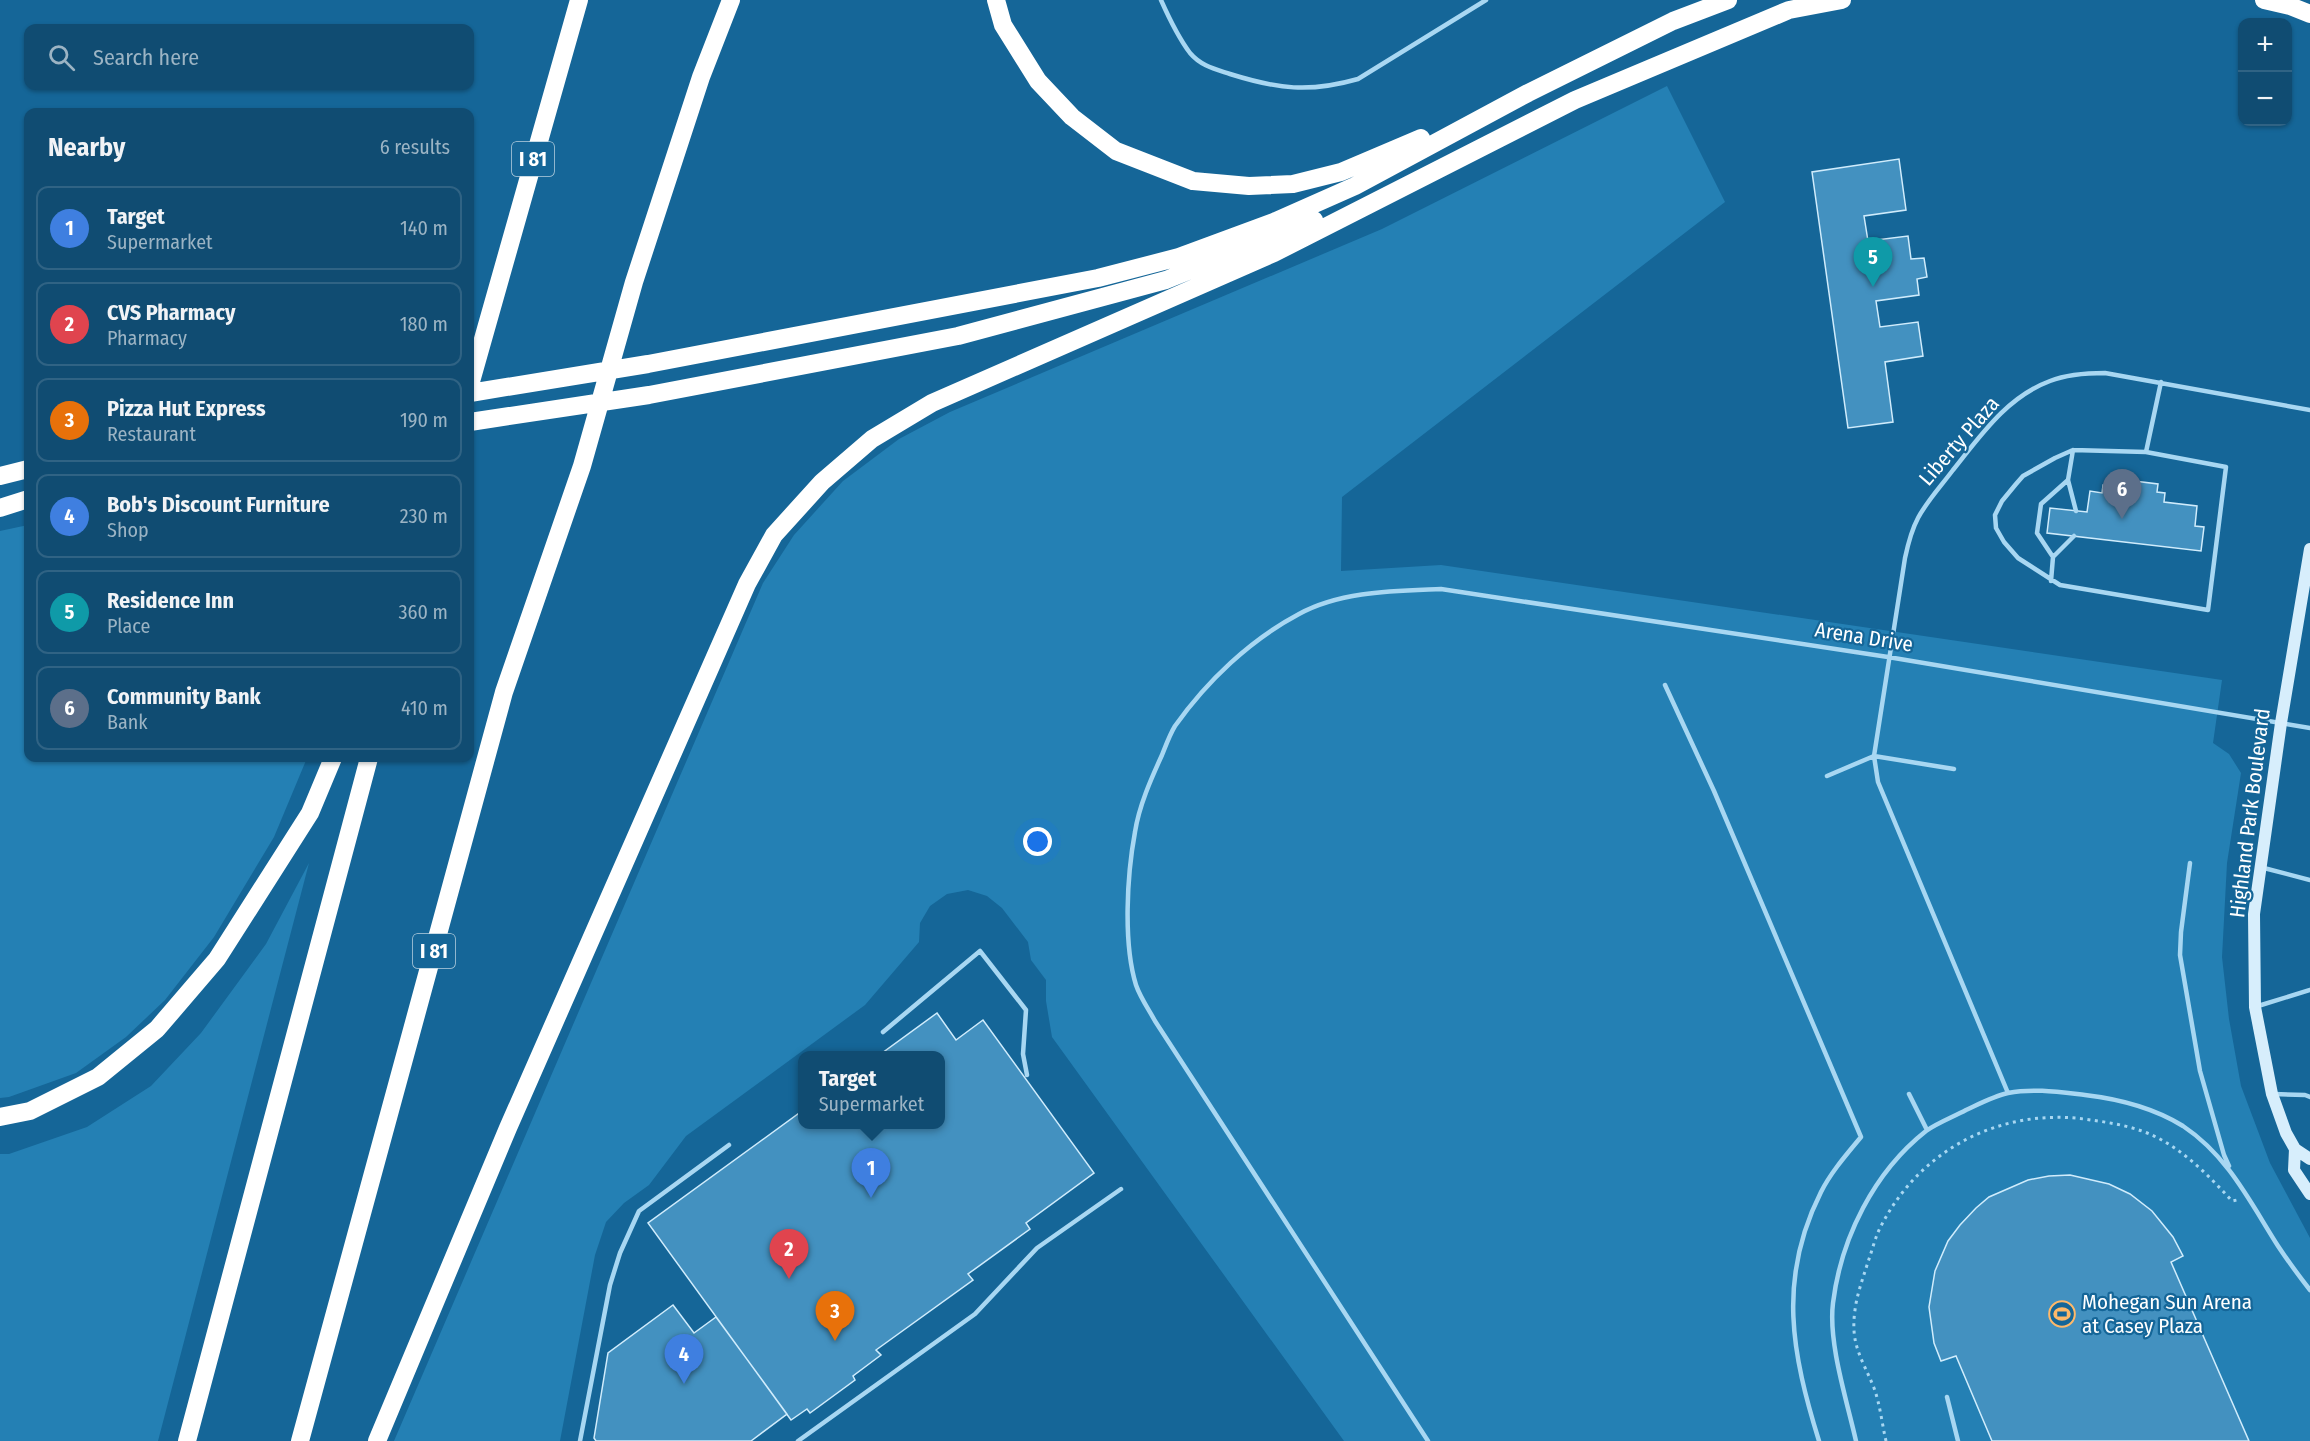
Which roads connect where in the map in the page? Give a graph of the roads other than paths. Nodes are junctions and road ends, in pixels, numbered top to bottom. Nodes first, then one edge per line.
1 (579, 0) edge
2 (731, 0) edge
3 (996, 0) edge
4 (1161, 0) edge
5 (1486, 0) edge
6 (1728, 0) edge
7 (1842, 0) edge
8 (2264, 0) edge
9 (2310, 14) edge
10 (1528, 93) junction
11 (1540, 118) junction
12 (474, 370) edge
13 (2161, 382) junction
14 (474, 392) edge
15 (2310, 410) edge
16 (474, 421) edge
17 (2073, 450) junction
18 (2146, 453) junction
19 (24, 470) edge
20 (0, 476) edge
21 (2068, 480) junction
22 (24, 500) edge
23 (0, 508) edge
24 (2076, 511) dead end
25 (2074, 536) dead end
26 (2310, 549) edge
27 (2053, 557) junction
28 (2051, 581) junction
29 (1888, 657) junction
30 (1665, 685) dead end
31 (2281, 723) junction
32 (2310, 728) edge
33 (1874, 756) junction
34 (331, 762) edge
35 (368, 762) edge
36 (1954, 769) dead end
37 (1827, 776) dead end
38 (2190, 863) dead end
39 (2259, 867) junction
40 (2310, 880) edge
41 (2310, 990) edge
42 (2255, 1007) junction
43 (883, 1032) dead end
44 (1027, 1075) dead end
45 (2008, 1093) junction
46 (1909, 1094) dead end
47 (2272, 1094) junction
48 (2310, 1097) edge
49 (0, 1117) edge
50 (1927, 1130) junction
51 (729, 1145) dead end
52 (2295, 1149) junction
53 (2310, 1159) edge
54 (2235, 1176) junction
55 (1121, 1189) dead end
56 (2310, 1194) edge
57 (2310, 1290) edge
58 (1947, 1397) dead end
59 (188, 1441) edge
60 (300, 1441) edge
61 (377, 1441) edge
62 (580, 1441) edge
63 (798, 1441) edge
64 (1428, 1441) edge
65 (1819, 1441) edge
66 (1856, 1441) edge
67 (1958, 1441) edge

1 - 12 highway, I 81
2 - 60 highway, I 81
3 - 10 highway
4 - 5 lane
6 - 10 highway
7 - 11 highway
8 - 9 highway
10 - 14 highway
11 - 16 highway
11 - 61 highway
13 - 15 lane, Liberty Plaza
13 - 18 lane
13 - 29 lane, Liberty Plaza
17 - 18 lane
17 - 21 lane
17 - 28 lane
18 - 28 lane
19 - 20 highway
21 - 24 lane
21 - 27 lane
22 - 23 highway
25 - 27 lane
26 - 31 main road, Highland Park Boulevard
27 - 28 lane
29 - 31 lane, Arena Drive
29 - 33 lane, Liberty Plaza
29 - 64 lane, Arena Drive
30 - 65 lane
31 - 32 lane, Arena Drive
31 - 39 main road, Highland Park Boulevard
33 - 36 lane
33 - 37 lane
33 - 45 lane, Liberty Plaza
34 - 49 highway
35 - 59 highway
38 - 54 lane
39 - 40 lane
39 - 42 main road, Highland Park Boulevard
41 - 42 lane
42 - 47 main road, Highland Park Boulevard
43 - 44 lane
45 - 50 lane
45 - 54 lane
46 - 50 lane
47 - 48 lane
47 - 52 main road, Highland Park Boulevard
50 - 66 lane
51 - 62 lane
52 - 53 main road
52 - 56 main road, Highland Park Boulevard
54 - 57 lane
55 - 63 lane
58 - 67 lane

